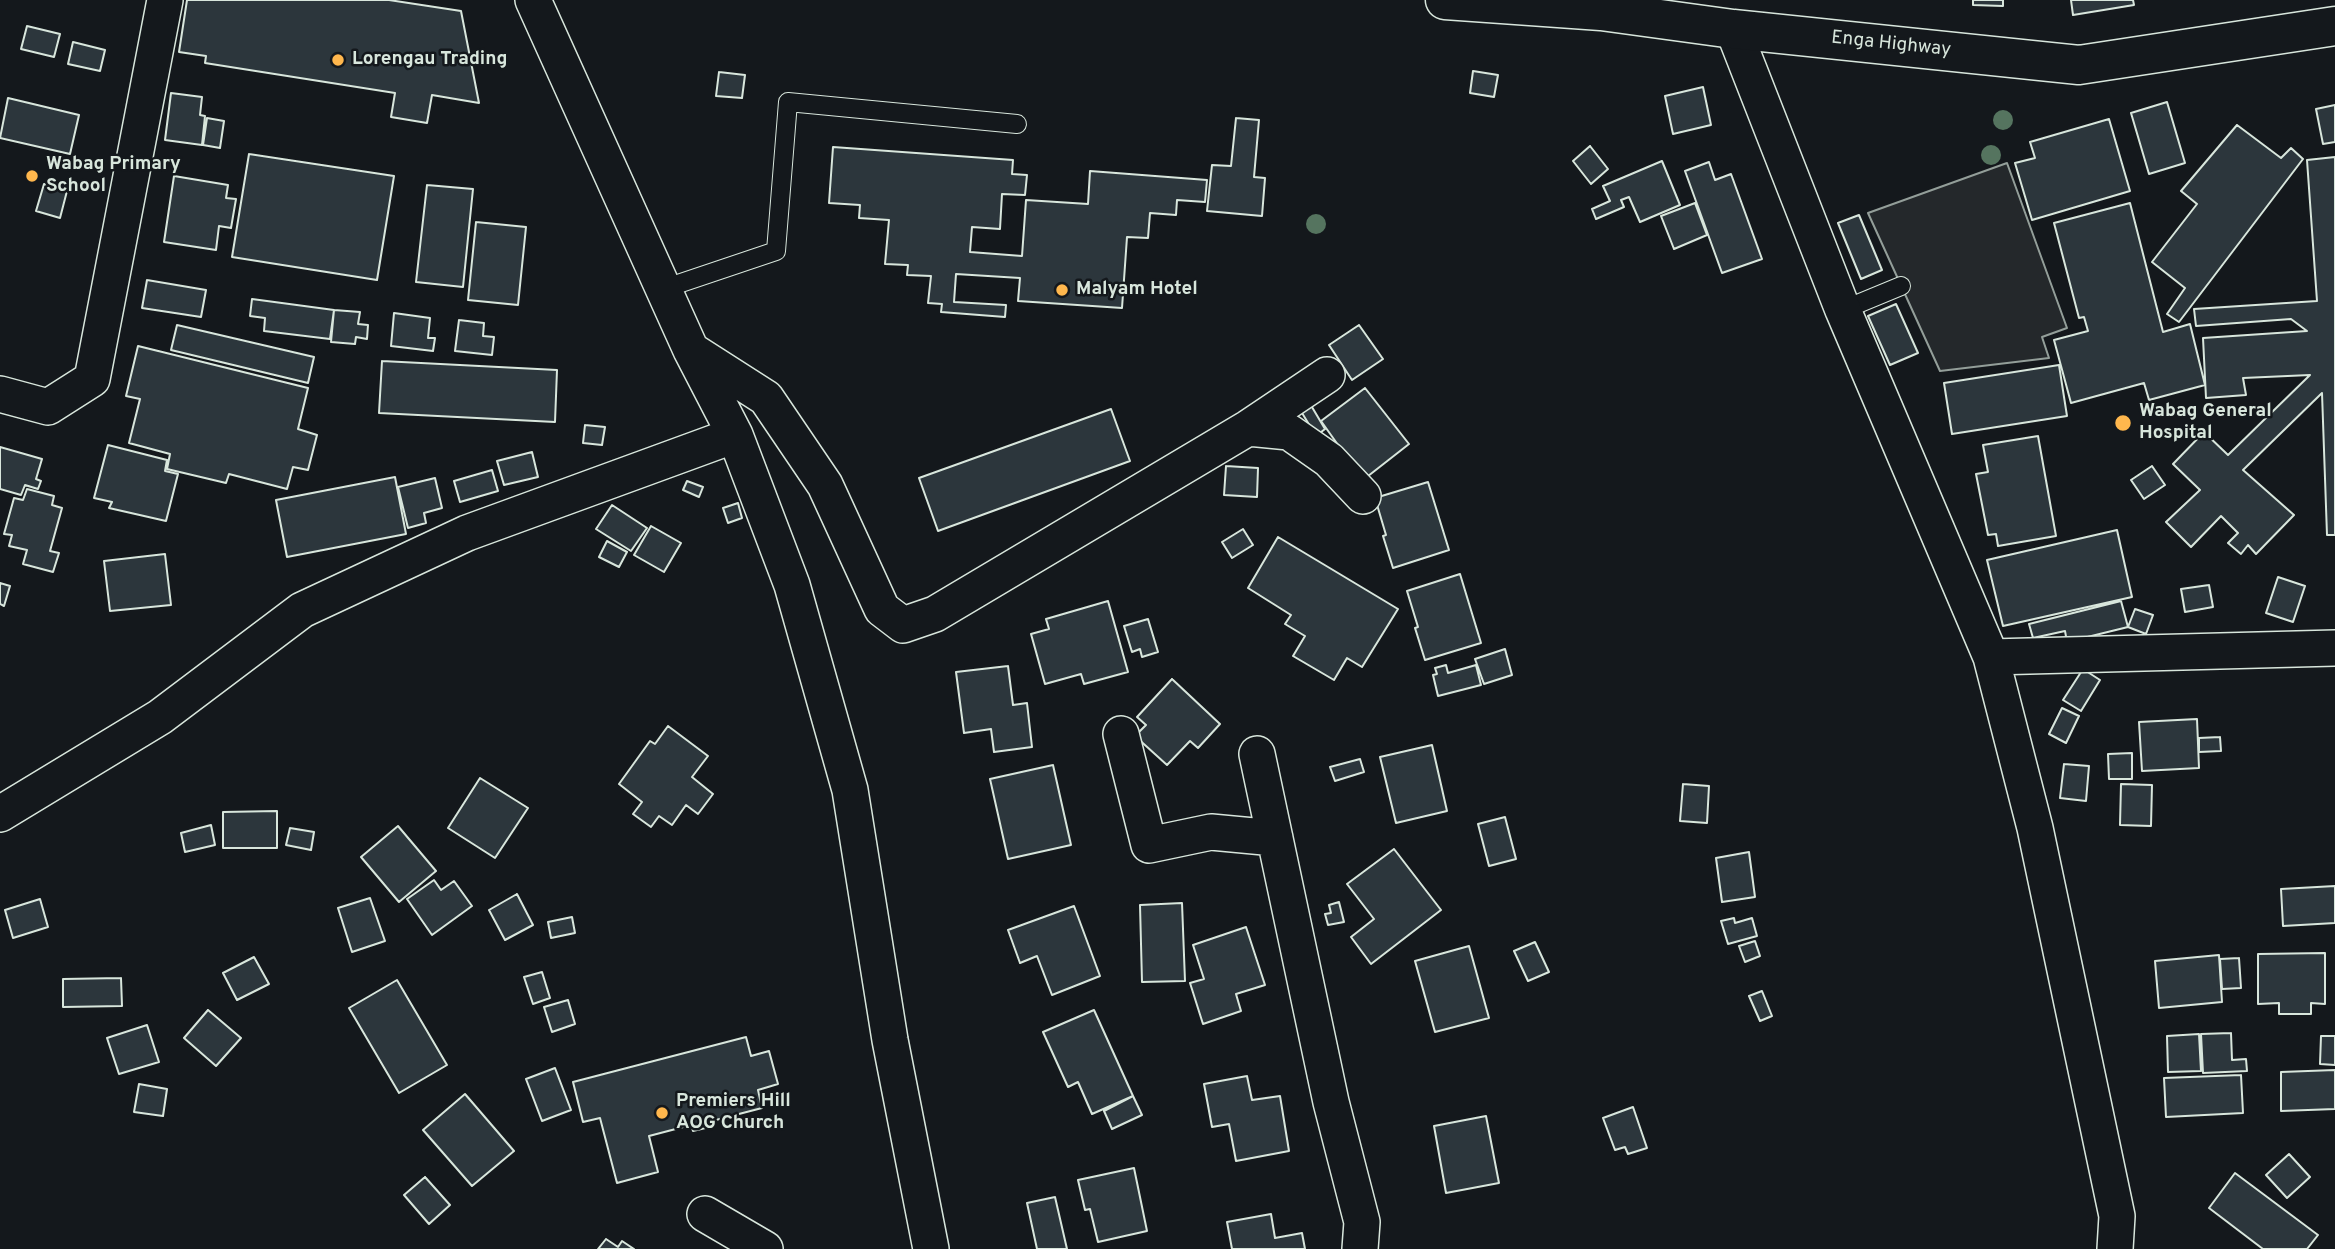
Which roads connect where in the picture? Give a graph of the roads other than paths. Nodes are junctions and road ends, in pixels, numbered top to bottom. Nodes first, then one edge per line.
1 (165, 0) edge
2 (533, 0) edge
3 (1445, 0) edge
4 (2335, 26) edge
5 (1733, 29) junction
6 (1017, 124) dead end
7 (1901, 286) dead end
8 (663, 289) junction
9 (1843, 310) junction
10 (691, 350) junction
11 (1327, 375) dead end
12 (0, 394) edge
13 (1248, 428) junction
14 (735, 435) junction
15 (1363, 496) dead end
16 (2335, 648) edge
17 (1991, 657) junction
18 (1121, 734) dead end
19 (1257, 754) dead end
20 (0, 814) edge
21 (1275, 838) junction
22 (705, 1214) dead end
23 (765, 1249) edge
24 (931, 1249) edge
25 (1360, 1249) edge
26 (2115, 1249) edge

1 - 12 street
2 - 8 street
3 - 5 main road, Enga Highway
4 - 5 main road, Enga Highway
5 - 9 street
6 - 8 lane
7 - 9 lane
8 - 10 street
9 - 17 street
10 - 13 street
10 - 14 street
11 - 13 street
13 - 15 street
14 - 20 street
14 - 24 street
16 - 17 street
17 - 26 street
18 - 21 street
19 - 21 street
21 - 25 street
22 - 23 street

